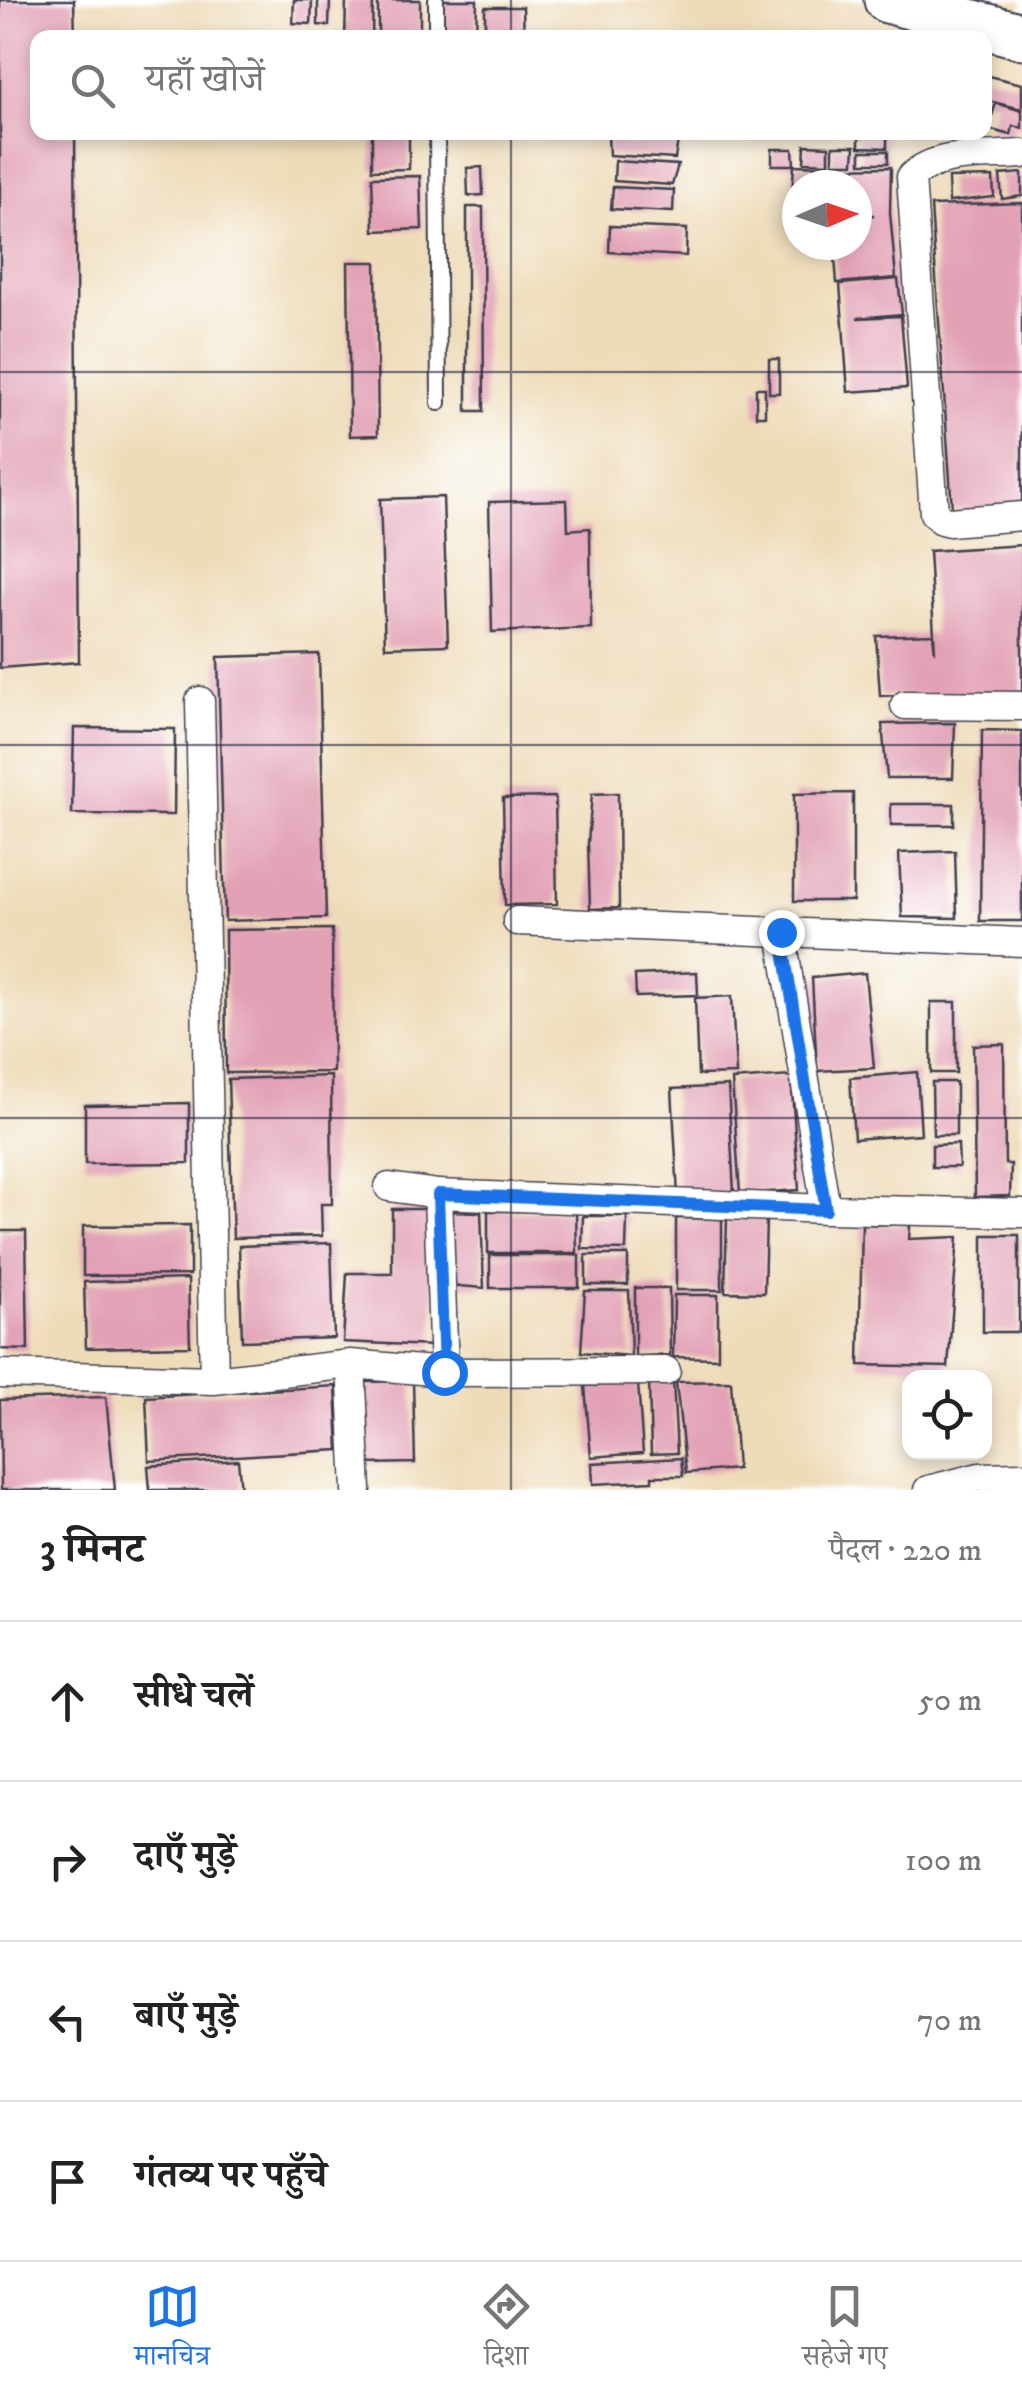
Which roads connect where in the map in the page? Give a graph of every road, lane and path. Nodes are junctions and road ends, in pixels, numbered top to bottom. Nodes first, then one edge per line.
1 (436, 0) edge
2 (887, 0) edge
3 (436, 30) edge
4 (1022, 36) edge
5 (437, 140) edge
6 (1022, 154) edge
7 (439, 403) dead end
8 (1022, 516) edge
9 (200, 701) dead end
10 (905, 705) dead end
11 (1022, 706) edge
12 (517, 921) dead end
13 (781, 932) junction
14 (1022, 942) edge
15 (389, 1187) dead end
16 (438, 1194) junction
17 (826, 1210) junction
18 (1022, 1213) edge
19 (352, 1364) junction
20 (666, 1371) dead end
21 (444, 1372) junction
22 (0, 1374) edge
23 (214, 1380) junction
24 (1022, 1476) edge
25 (979, 1484) edge
26 (357, 1490) edge
27 (928, 1490) edge

1 - 3 lane
2 - 4 main road
5 - 7 lane
6 - 8 street
9 - 23 street
10 - 11 street
12 - 13 street
13 - 14 street
13 - 17 street
15 - 16 street
16 - 17 street
16 - 21 street
17 - 18 street
19 - 21 street
19 - 23 street
19 - 26 street
20 - 21 street
22 - 23 street
24 - 25 street
25 - 27 street

